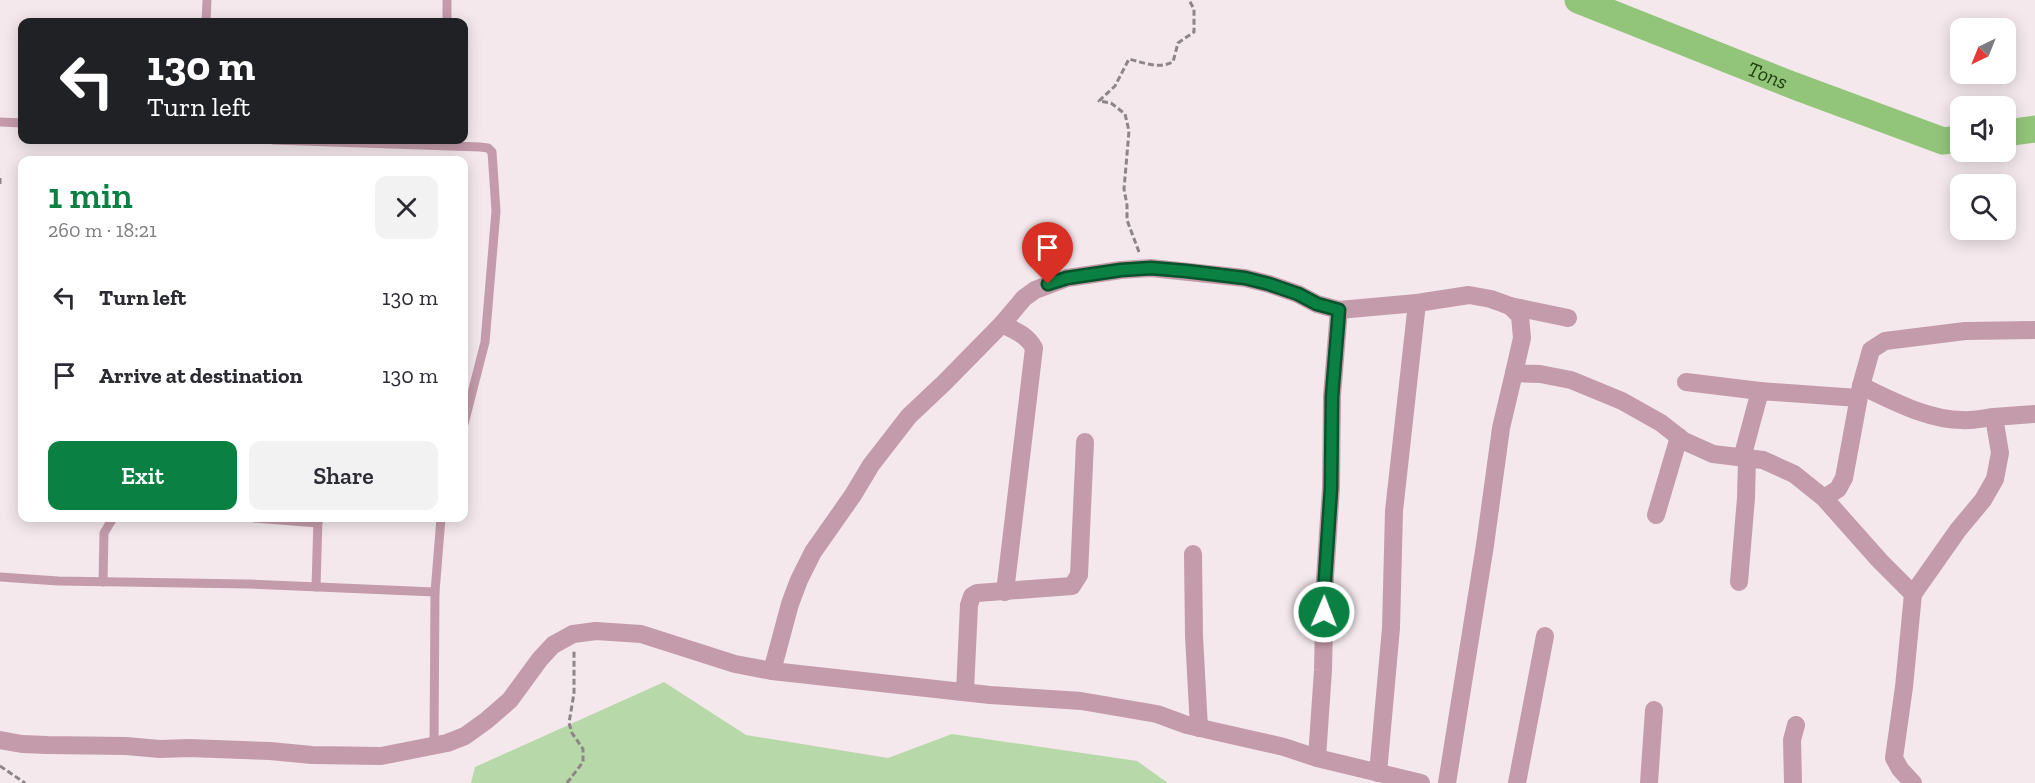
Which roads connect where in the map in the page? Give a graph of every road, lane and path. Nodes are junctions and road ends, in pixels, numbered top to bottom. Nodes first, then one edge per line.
1 (207, 0) edge
2 (447, 0) edge
3 (1189, 0) edge
4 (206, 18) edge
5 (447, 18) edge
6 (0, 123) edge
7 (18, 123) edge
8 (396, 144) edge
9 (0, 178) edge
10 (0, 184) edge
11 (1151, 268) junction
12 (1417, 303) junction
13 (1510, 306) junction
14 (1339, 310) junction
15 (1568, 318) dead end
16 (1002, 324) junction
17 (2035, 330) edge
18 (1514, 373) junction
19 (1686, 382) dead end
20 (1760, 391) junction
21 (1860, 392) junction
22 (468, 408) edge
23 (2035, 414) edge
24 (1994, 417) junction
25 (1679, 437) junction
26 (1085, 442) dead end
27 (1745, 459) junction
28 (1824, 498) junction
29 (1656, 515) dead end
30 (111, 522) edge
31 (318, 522) edge
32 (441, 522) edge
33 (1193, 554) dead end
34 (0, 577) edge
35 (103, 582) junction
36 (1739, 582) dead end
37 (316, 587) junction
38 (435, 592) junction
39 (1005, 592) junction
40 (1913, 594) junction
41 (573, 634) junction
42 (1545, 636) dead end
43 (772, 671) junction
44 (965, 691) junction
45 (1654, 710) dead end
46 (1796, 725) dead end
47 (1199, 728) junction
48 (0, 740) edge
49 (434, 745) junction
50 (1317, 758) junction
51 (0, 766) edge
52 (1378, 773) junction
53 (25, 783) edge
54 (567, 783) edge
55 (1421, 783) edge
56 (1447, 783) edge
57 (1517, 783) edge
58 (1649, 783) edge
59 (1793, 783) edge
60 (1913, 783) edge

1 - 4 lane
2 - 5 lane
3 - 11 path
6 - 7 lane
8 - 22 lane
9 - 10 path
11 - 14 street
11 - 16 street
12 - 13 street
12 - 14 street
12 - 52 street
13 - 15 street
13 - 18 street
14 - 50 street
16 - 39 street
16 - 43 street
17 - 21 street
18 - 25 street
18 - 56 street
19 - 20 street
20 - 21 street
20 - 27 street
21 - 24 street
21 - 28 street
23 - 24 street
24 - 40 street
25 - 27 street
25 - 29 street
26 - 39 street
27 - 28 street
27 - 36 street
28 - 40 street
30 - 35 lane
31 - 37 lane
32 - 38 lane
33 - 47 street
34 - 35 lane
35 - 37 lane
37 - 38 lane
38 - 49 lane
39 - 44 street
40 - 60 street
41 - 43 street
41 - 49 street
41 - 54 path
42 - 57 street
43 - 44 street
44 - 47 street
45 - 58 street
46 - 59 street
47 - 50 street
48 - 49 street
50 - 52 street
51 - 53 path
52 - 55 street

